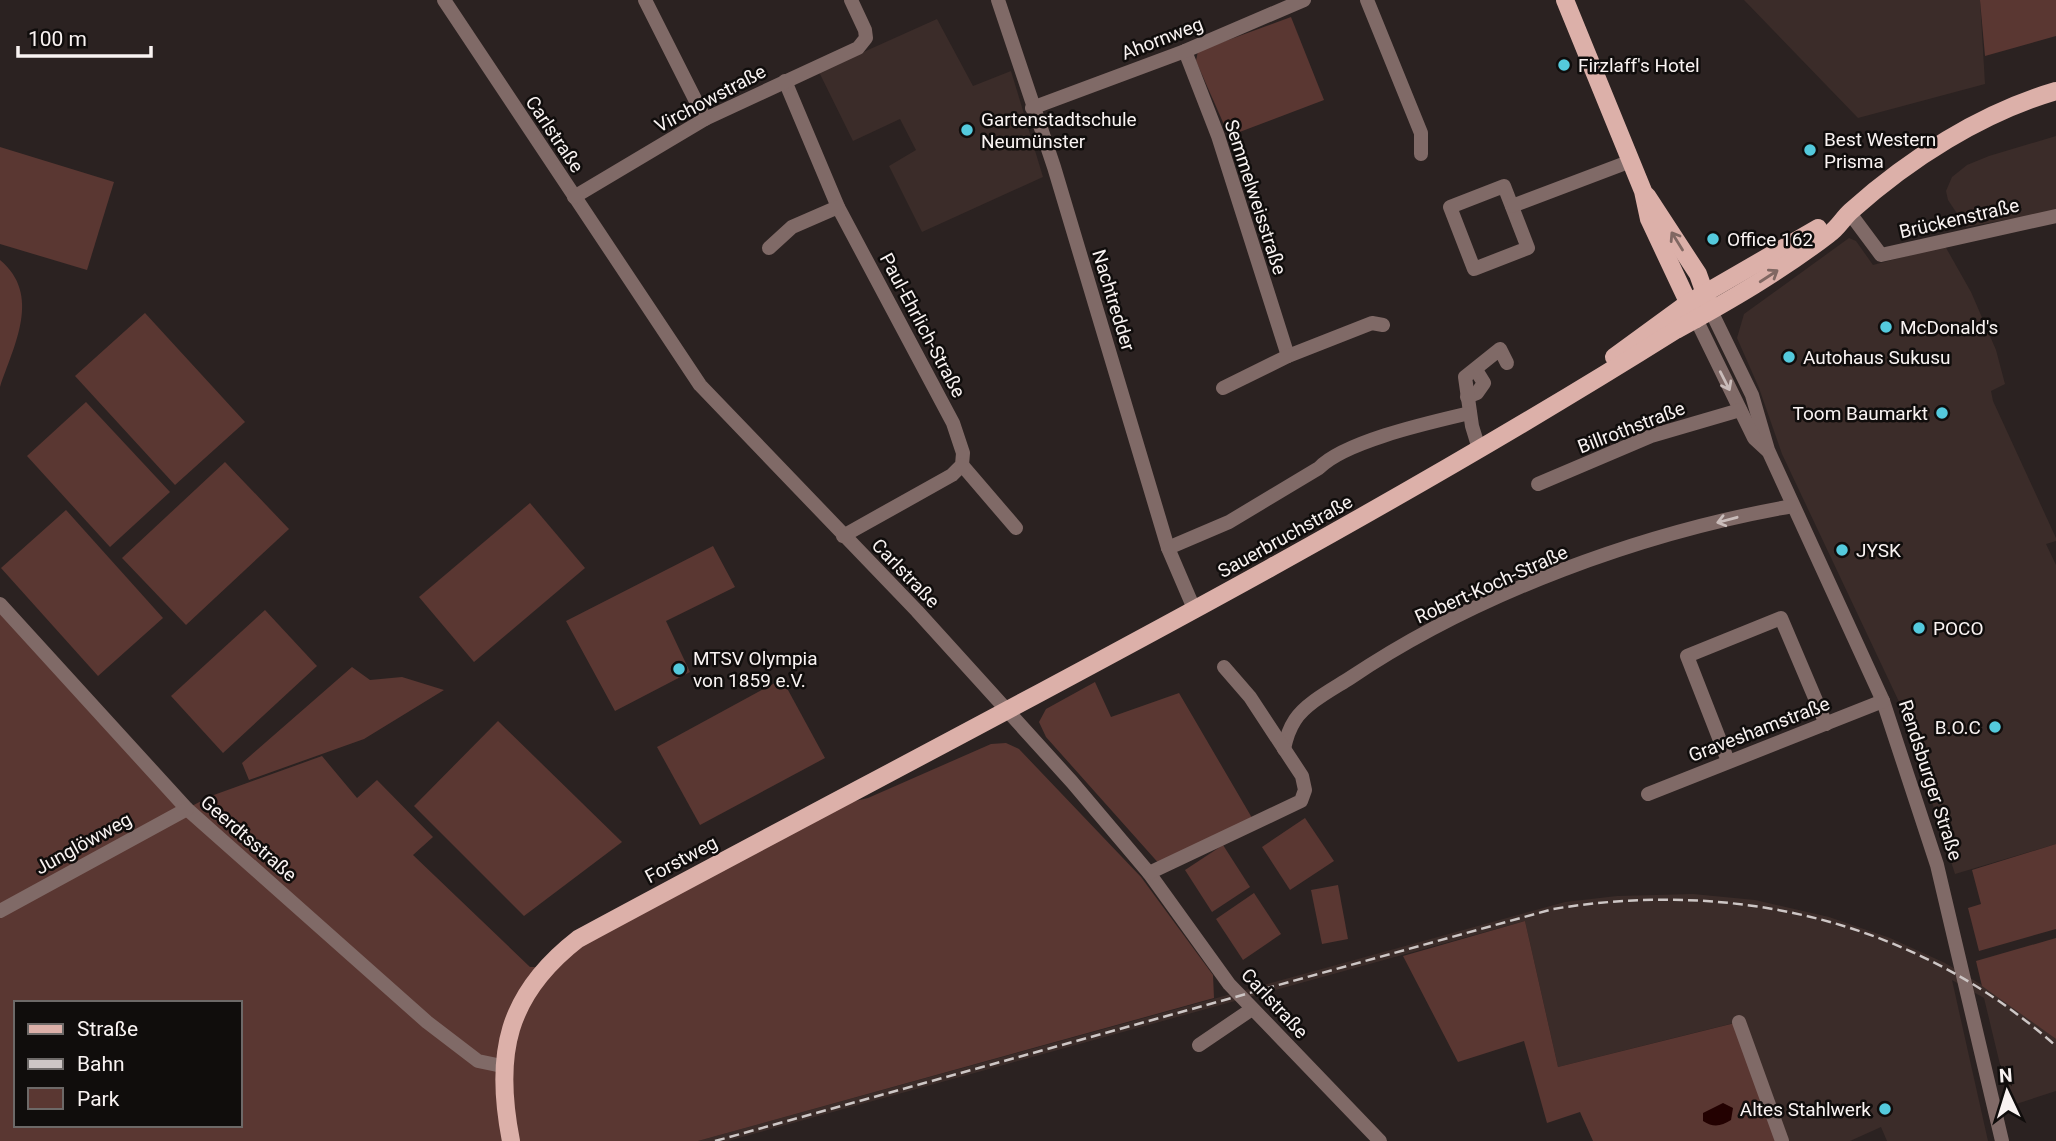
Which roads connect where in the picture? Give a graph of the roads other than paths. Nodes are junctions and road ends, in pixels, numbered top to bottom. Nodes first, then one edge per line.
1 (444, 0) edge
2 (645, 0) edge
3 (851, 0) edge
4 (998, 0) edge
5 (1304, 0) edge
6 (1367, 0) edge
7 (1565, 0) edge
8 (1185, 51) junction
9 (785, 81) junction
10 (2056, 91) edge
11 (1032, 107) junction
12 (705, 120) junction
13 (1421, 154) dead end
14 (1630, 161) junction
15 (574, 197) junction
16 (1512, 206) junction
17 (838, 207) junction
18 (1849, 212) junction
19 (2056, 216) edge
20 (769, 248) dead end
21 (1700, 307) junction
22 (1383, 325) dead end
23 (1288, 356) junction
24 (1507, 363) dead end
25 (1223, 388) dead end
26 (1740, 410) junction
27 (1470, 413) junction
28 (1479, 449) junction
29 (1768, 450) junction
30 (962, 465) junction
31 (1538, 484) dead end
32 (1793, 506) junction
33 (1016, 528) dead end
34 (843, 536) junction
35 (1168, 548) junction
36 (0, 604) edge
37 (1195, 611) junction
38 (1224, 667) dead end
39 (1883, 701) junction
40 (1007, 710) junction
41 (1826, 724) junction
42 (1284, 749) junction
43 (1728, 761) junction
44 (1648, 794) dead end
45 (187, 809) junction
46 (1149, 873) junction
47 (0, 911) edge
48 (1252, 1009) junction
49 (1739, 1022) dead end
50 (1199, 1045) dead end
51 (502, 1066) junction
52 (511, 1141) edge
53 (1380, 1141) edge
54 (1782, 1141) edge
55 (2002, 1141) edge

1 - 15 street, Carlstraße
2 - 12 street
3 - 9 street, Virchowstraße
4 - 11 street, Nachtredder
5 - 8 street, Ahornweg
6 - 13 street
7 - 14 main road, Rendsburger Straße
8 - 11 street, Ahornweg
8 - 23 street, Semmelweisstraße
9 - 12 street, Virchowstraße
9 - 17 street, Paul-Ehrlich-Straße
10 - 18 main road, Sauerbruchstraße
11 - 35 street, Nachtredder
12 - 15 street, Virchowstraße
14 - 16 street
14 - 21 main road, Rendsburger Straße
15 - 34 street, Carlstraße
16 - 16 street
17 - 20 street
17 - 30 street, Paul-Ehrlich-Straße
18 - 19 street, Brückenstraße
18 - 21 main road, Sauerbruchstraße
21 -> 26 street, Rendsburger Straße
21 - 28 main road, Sauerbruchstraße
21 - 29 street, Rendsburger Straße
22 - 23 street
23 - 25 street
24 - 27 street
26 - 29 street, Rendsburger Straße
26 - 31 street, Billrothstraße
27 - 28 street
27 - 35 street
28 - 37 main road, Sauerbruchstraße
29 - 32 street, Rendsburger Straße
30 - 33 street
30 - 34 street
32 - 39 street, Rendsburger Straße
32 -> 42 street, Robert-Koch-Straße
34 - 40 street, Carlstraße
35 - 37 street, Nachtredder
36 - 45 street, Geerdtsstraße
37 - 40 main road, Sauerbruchstraße
38 - 42 street
39 - 41 street, Graveshamstraße
39 - 55 street, Rendsburger Straße
40 - 46 street, Carlstraße
40 - 51 main road, Forstweg
41 - 43 street, Graveshamstraße
41 - 43 street
42 - 46 street
43 - 44 street, Graveshamstraße
45 - 47 street, Junglöwweg
45 - 51 street, Geerdtsstraße
46 - 48 street, Carlstraße
48 - 50 street
48 - 53 street, Carlstraße
49 - 54 street
51 - 52 main road, Forstweg

